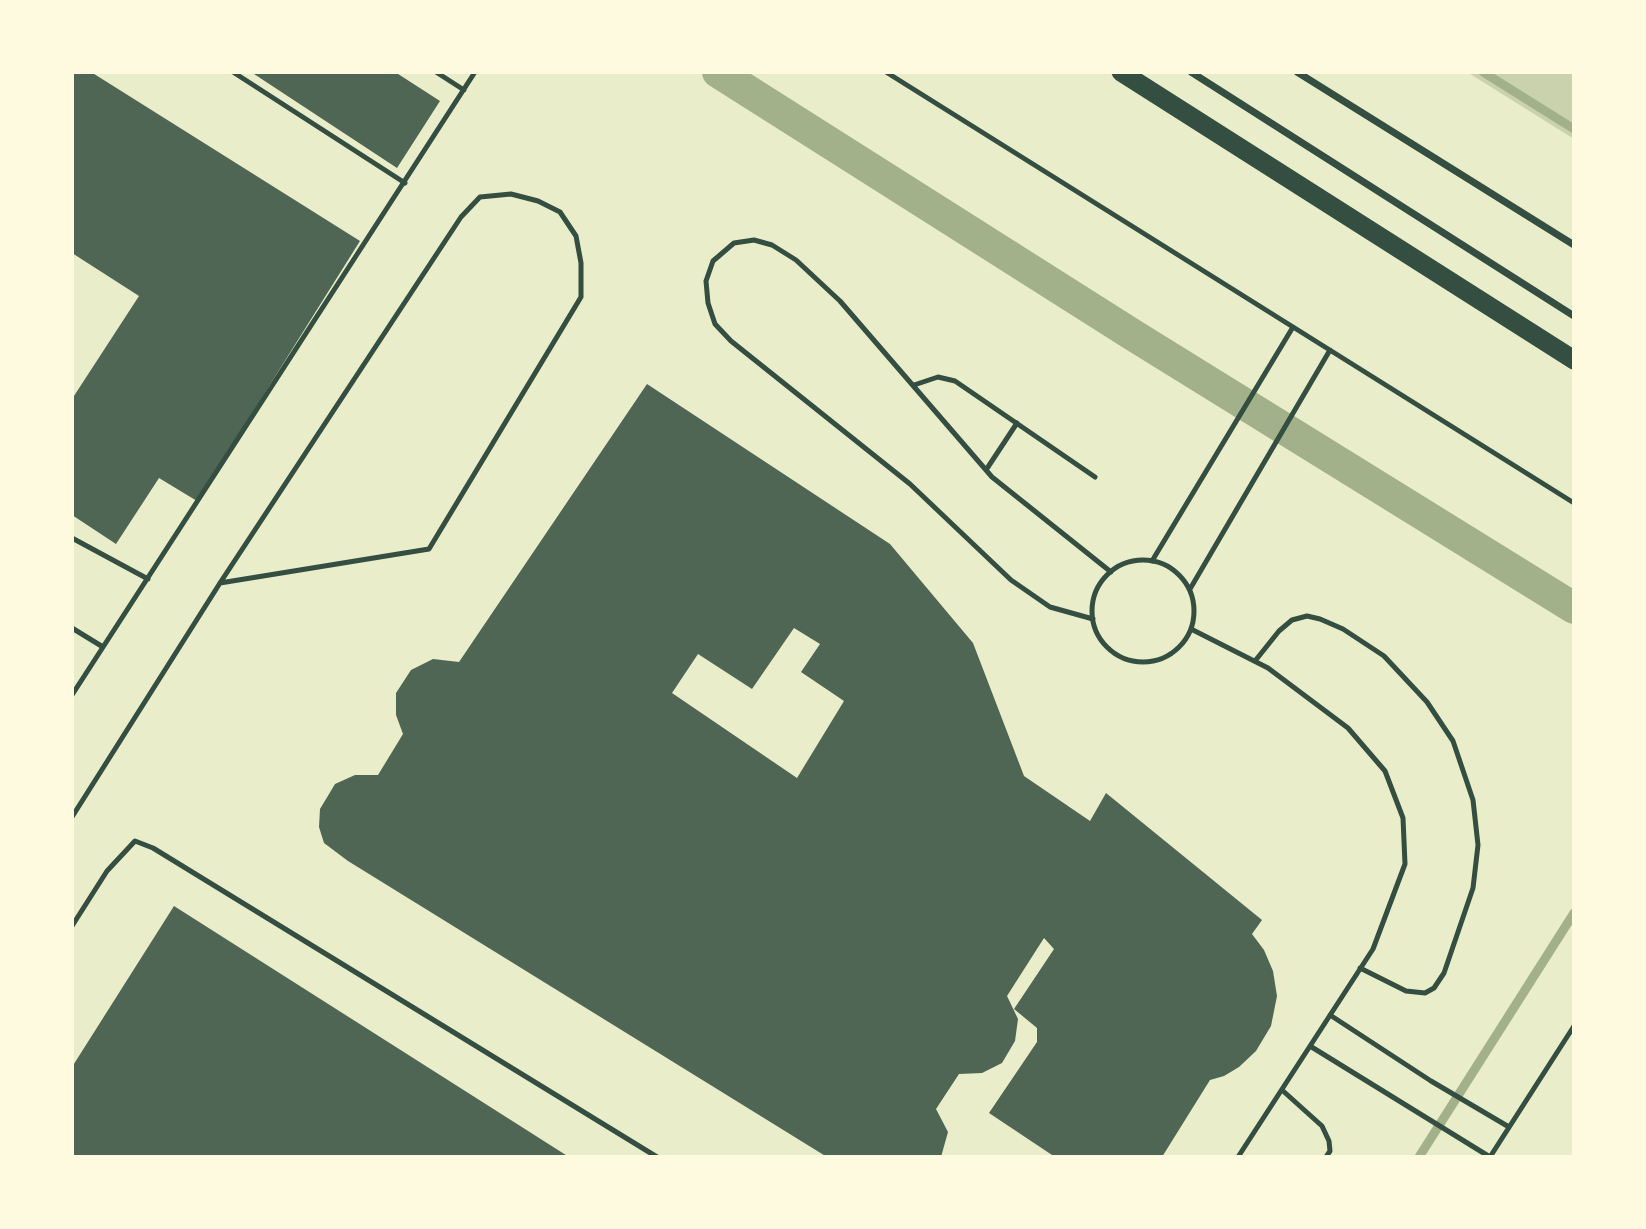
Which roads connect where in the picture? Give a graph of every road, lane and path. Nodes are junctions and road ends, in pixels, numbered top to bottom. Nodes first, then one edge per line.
1 (233, 72) edge
2 (436, 72) edge
3 (475, 72) edge
4 (886, 72) edge
5 (1121, 72) edge
6 (1191, 72) edge
7 (1297, 72) edge
8 (464, 90) junction
9 (405, 183) junction
10 (1574, 245) edge
11 (1574, 316) edge
12 (1293, 327) junction
13 (1330, 350) junction
14 (1574, 360) edge
15 (914, 385) junction
16 (1017, 424) junction
17 (986, 470) junction
18 (1095, 477) dead end
19 (1574, 503) edge
20 (72, 538) edge
21 (1152, 561) junction
22 (1111, 572) junction
23 (148, 579) junction
24 (220, 583) junction
25 (1190, 589) junction
26 (1093, 620) junction
27 (72, 628) edge
28 (1191, 629) junction
29 (103, 647) junction
30 (1255, 661) junction
31 (72, 695) edge
32 (72, 817) edge
33 (72, 926) edge
34 (1360, 968) junction
35 (1329, 1015) junction
36 (1574, 1026) edge
37 (1310, 1046) junction
38 (1282, 1090) junction
39 (1509, 1127) junction
40 (657, 1157) edge
41 (1238, 1157) edge
42 (1326, 1157) edge
43 (1490, 1157) edge

1 - 9 lane
2 - 8 lane
3 - 8 lane
4 - 12 lane
5 - 14 highway
6 - 11 street
7 - 10 street
8 - 9 lane
9 - 23 lane
12 - 13 lane
12 - 21 lane
13 - 19 lane
13 - 25 lane
15 - 16 lane
15 - 17 lane
15 - 26 lane
16 - 17 lane
16 - 18 lane
17 - 22 lane
20 - 23 lane
21 - 22 lane
21 - 25 lane
22 - 26 lane
23 - 29 lane
24 - 24 lane
24 - 32 lane
25 - 28 lane
26 - 28 lane
27 - 29 lane
28 - 30 lane
29 - 31 lane
30 - 34 lane
30 - 34 lane
33 - 40 lane
34 - 35 lane
35 - 37 lane
35 - 39 lane
36 - 39 lane
37 - 38 lane
37 - 43 lane
38 - 41 lane
38 - 42 lane
39 - 43 lane

